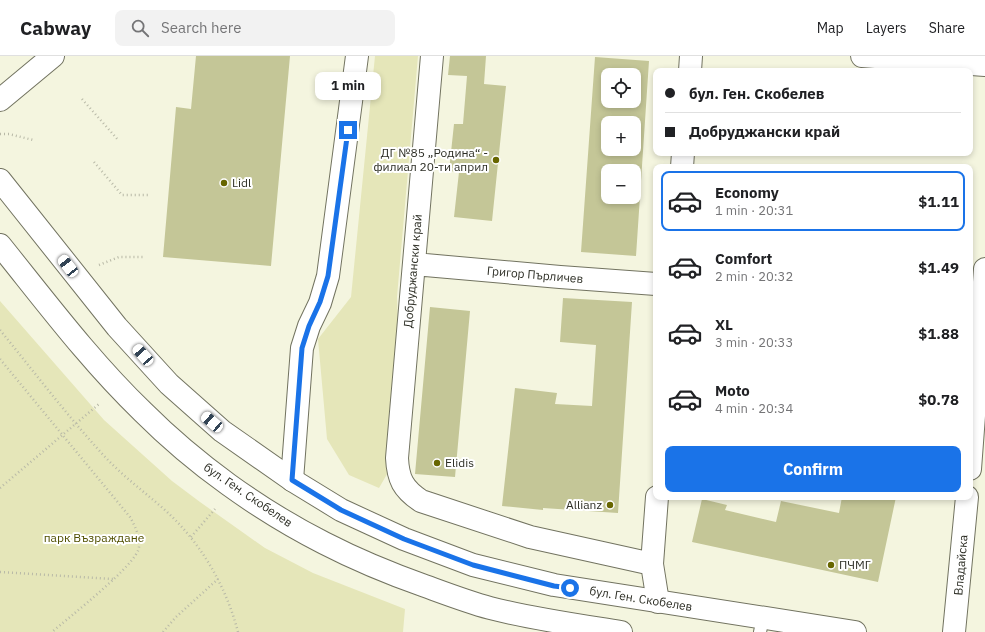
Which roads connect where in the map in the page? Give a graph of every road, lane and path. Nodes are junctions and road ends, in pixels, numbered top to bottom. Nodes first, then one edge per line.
1 (53, 56) edge
2 (358, 56) edge
3 (432, 56) edge
4 (691, 56) edge
5 (862, 56) edge
6 (985, 65) edge
7 (690, 68) edge
8 (82, 99) dead end
9 (0, 100) edge
10 (0, 134) edge
11 (33, 140) dead end
12 (119, 141) dead end
13 (94, 162) dead end
14 (0, 180) edge
15 (150, 195) dead end
16 (0, 245) edge
17 (145, 257) dead end
18 (414, 264) junction
19 (99, 265) dead end
20 (985, 269) edge
21 (653, 284) edge
22 (976, 307) edge
23 (0, 330) edge
24 (0, 359) edge
25 (973, 388) edge
26 (99, 404) dead end
27 (76, 424) junction
28 (63, 435) junction
29 (292, 480) junction
30 (0, 488) edge
31 (657, 500) edge
32 (967, 500) edge
33 (215, 509) dead end
34 (191, 537) junction
35 (652, 564) junction
36 (0, 572) edge
37 (114, 579) junction
38 (218, 579) junction
39 (658, 602) junction
40 (761, 625) edge
41 (52, 632) edge
42 (163, 632) edge
43 (238, 632) edge
44 (621, 632) edge
45 (855, 632) edge
46 (954, 632) edge

1 - 9 street
2 - 29 street
3 - 18 street, Добруджански край
4 - 7 street
5 - 6 street
8 - 12 path
10 - 11 path
13 - 15 path
14 - 29 street, бул. Ген. Скобелев
16 - 44 street, бул. Ген. Скобелев
17 - 19 path
18 - 21 street, Григор Пърличев
18 - 35 street, Добруджански край
20 - 22 street
22 - 25 street
23 - 27 path
24 - 28 path
26 - 27 path
27 - 28 path
27 - 34 path
28 - 30 path
28 - 37 path
29 - 39 street, бул. Ген. Скобелев
31 - 35 street
32 - 46 street, Владайска
33 - 34 path
34 - 38 path
35 - 39 street
36 - 37 path
37 - 41 path
38 - 42 path
38 - 43 path
39 - 40 street, бул. Ген. Скобелев
40 - 45 street, бул. Ген. Скобелев

